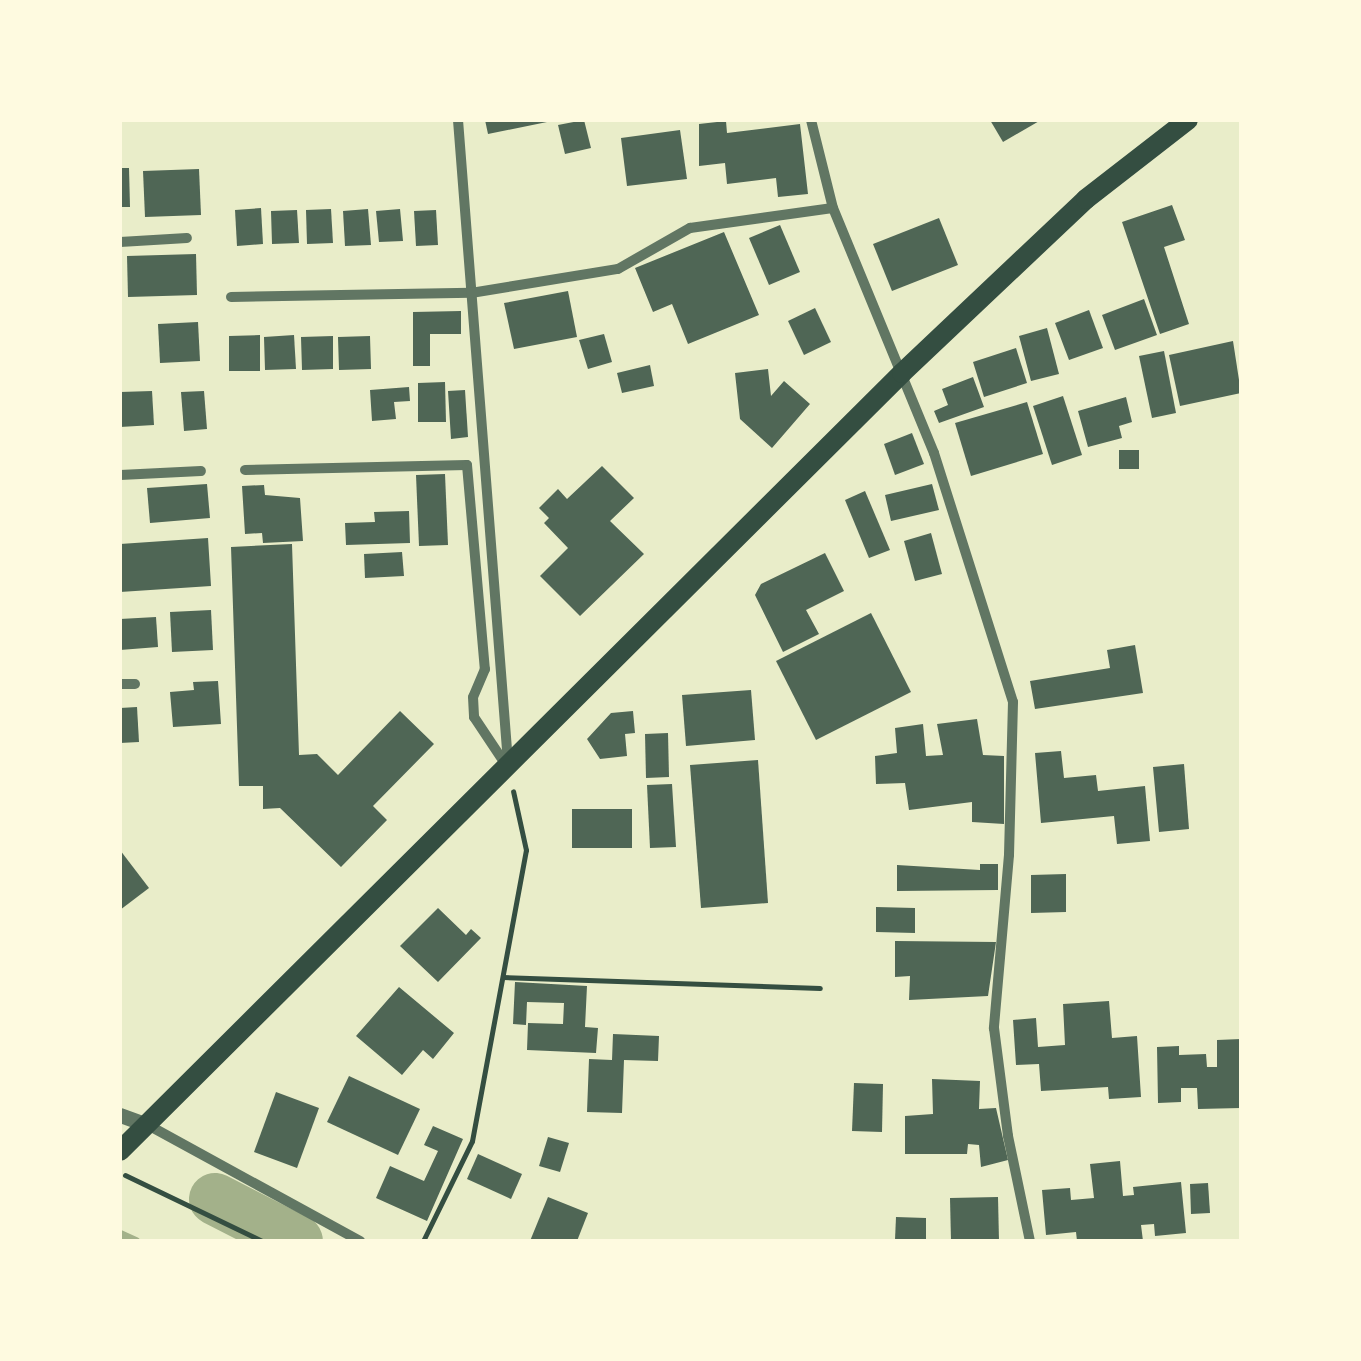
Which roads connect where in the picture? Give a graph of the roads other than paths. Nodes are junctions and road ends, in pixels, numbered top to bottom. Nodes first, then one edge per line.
1 (458, 120) edge
2 (810, 120) edge
3 (1188, 120) edge
4 (833, 208) junction
5 (187, 238) dead end
6 (120, 242) edge
7 (471, 293) junction
8 (231, 296) dead end
9 (902, 373) junction
10 (245, 470) dead end
11 (201, 471) dead end
12 (120, 475) edge
13 (120, 684) edge
14 (134, 684) dead end
15 (508, 768) junction
16 (120, 1115) edge
17 (148, 1125) junction
18 (120, 1152) edge
19 (360, 1241) edge
20 (1030, 1241) edge

1 - 7 street
2 - 4 street
3 - 9 main road
4 - 7 street
4 - 9 street
5 - 6 street
7 - 8 street
7 - 15 street
9 - 15 main road
9 - 20 street
10 - 15 street
11 - 12 street
13 - 14 street
15 - 17 main road
16 - 17 street
17 - 18 main road
17 - 19 street

